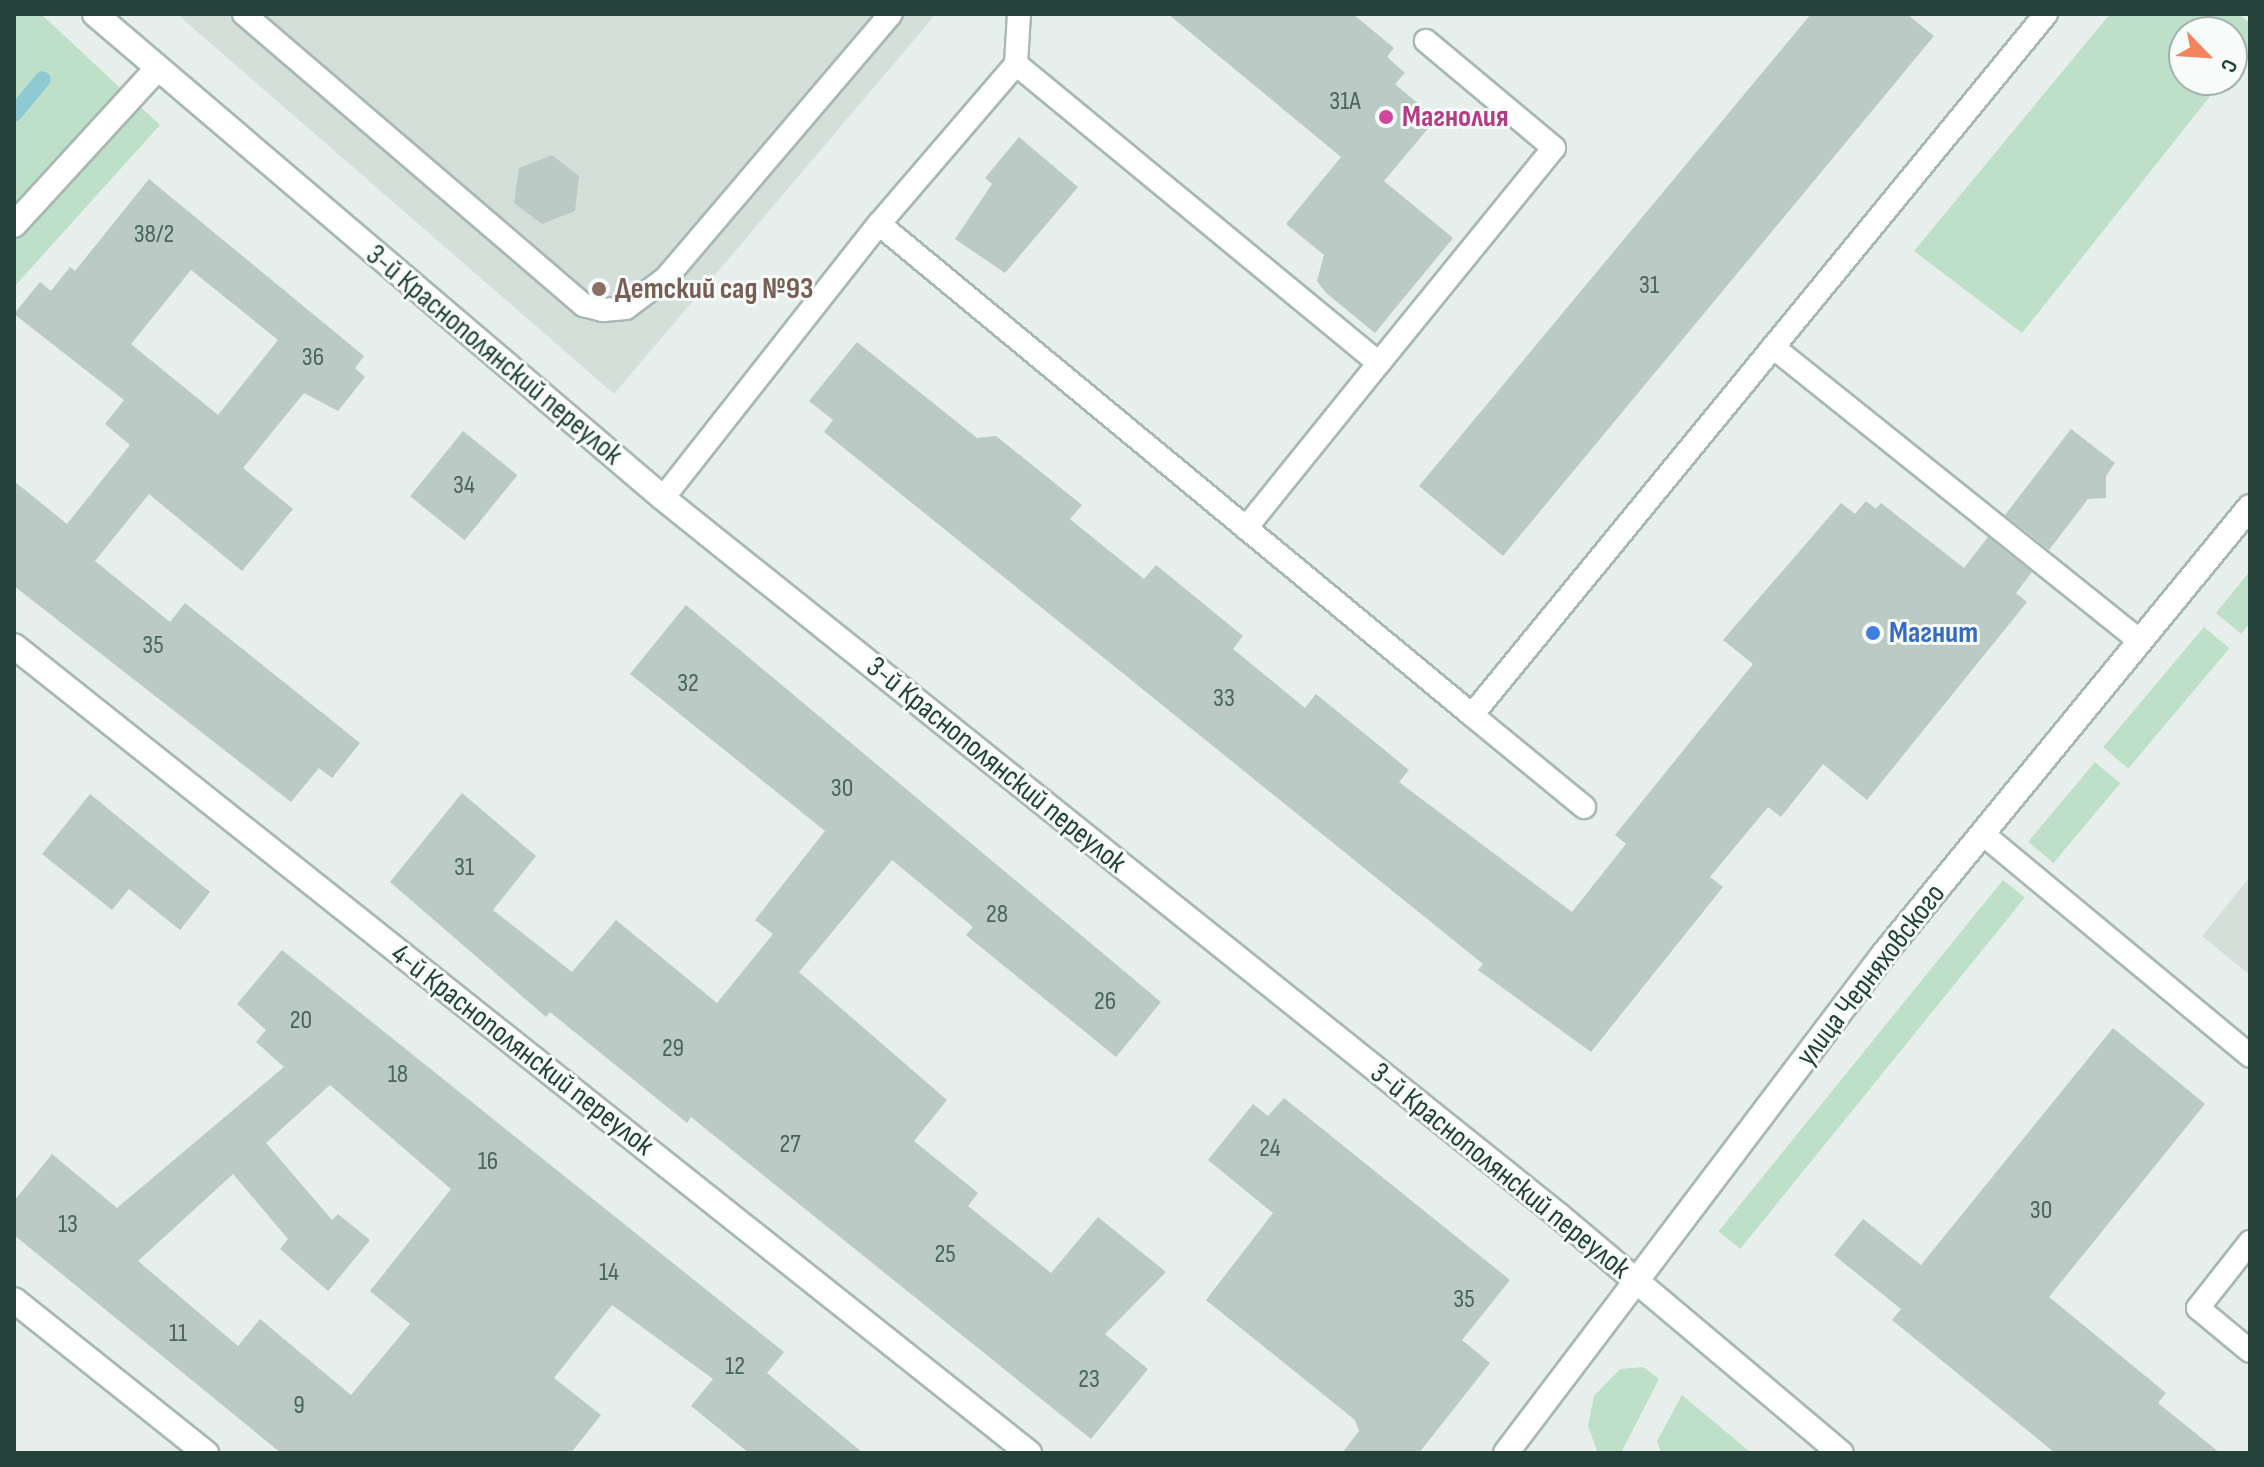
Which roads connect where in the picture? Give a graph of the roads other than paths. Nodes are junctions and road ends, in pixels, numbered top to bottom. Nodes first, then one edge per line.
1 (95, 14) edge
2 (244, 14) edge
3 (891, 14) edge
4 (1019, 14) edge
5 (2046, 14) edge
6 (1426, 41) dead end
7 (1016, 64) junction
8 (156, 70) junction
9 (879, 224) junction
10 (14, 225) edge
11 (1773, 347) junction
12 (1379, 363) junction
13 (663, 498) junction
14 (2250, 507) edge
15 (1246, 528) junction
16 (2139, 640) junction
17 (14, 646) edge
18 (1472, 715) junction
19 (1584, 807) dead end
20 (1983, 834) junction
21 (2250, 1056) edge
22 (2250, 1242) edge
23 (1634, 1281) junction
24 (14, 1300) edge
25 (2250, 1351) edge
26 (206, 1453) edge
27 (1029, 1453) edge
28 (1506, 1453) edge
29 (1841, 1453) edge

1 - 8 street, 3-й Краснополянский переулок
2 - 3 lane
4 - 7 lane
5 - 11 lane
6 - 12 lane
7 - 9 lane
7 - 12 lane
8 - 10 street
8 - 13 street, 3-й Краснополянский переулок
9 - 13 lane
9 - 15 lane
11 - 16 lane
11 - 18 lane
12 - 15 lane
13 - 23 street, 3-й Краснополянский переулок
14 - 16 street, улица Черняховского
15 - 18 lane
16 - 20 street, улица Черняховского
17 - 27 street, 4-й Краснополянский переулок
18 - 19 lane
20 - 21 lane
20 - 23 street, улица Черняховского
22 - 25 lane
23 - 28 street, улица Черняховского
23 - 29 street, 3-й Краснополянский переулок
24 - 26 street

